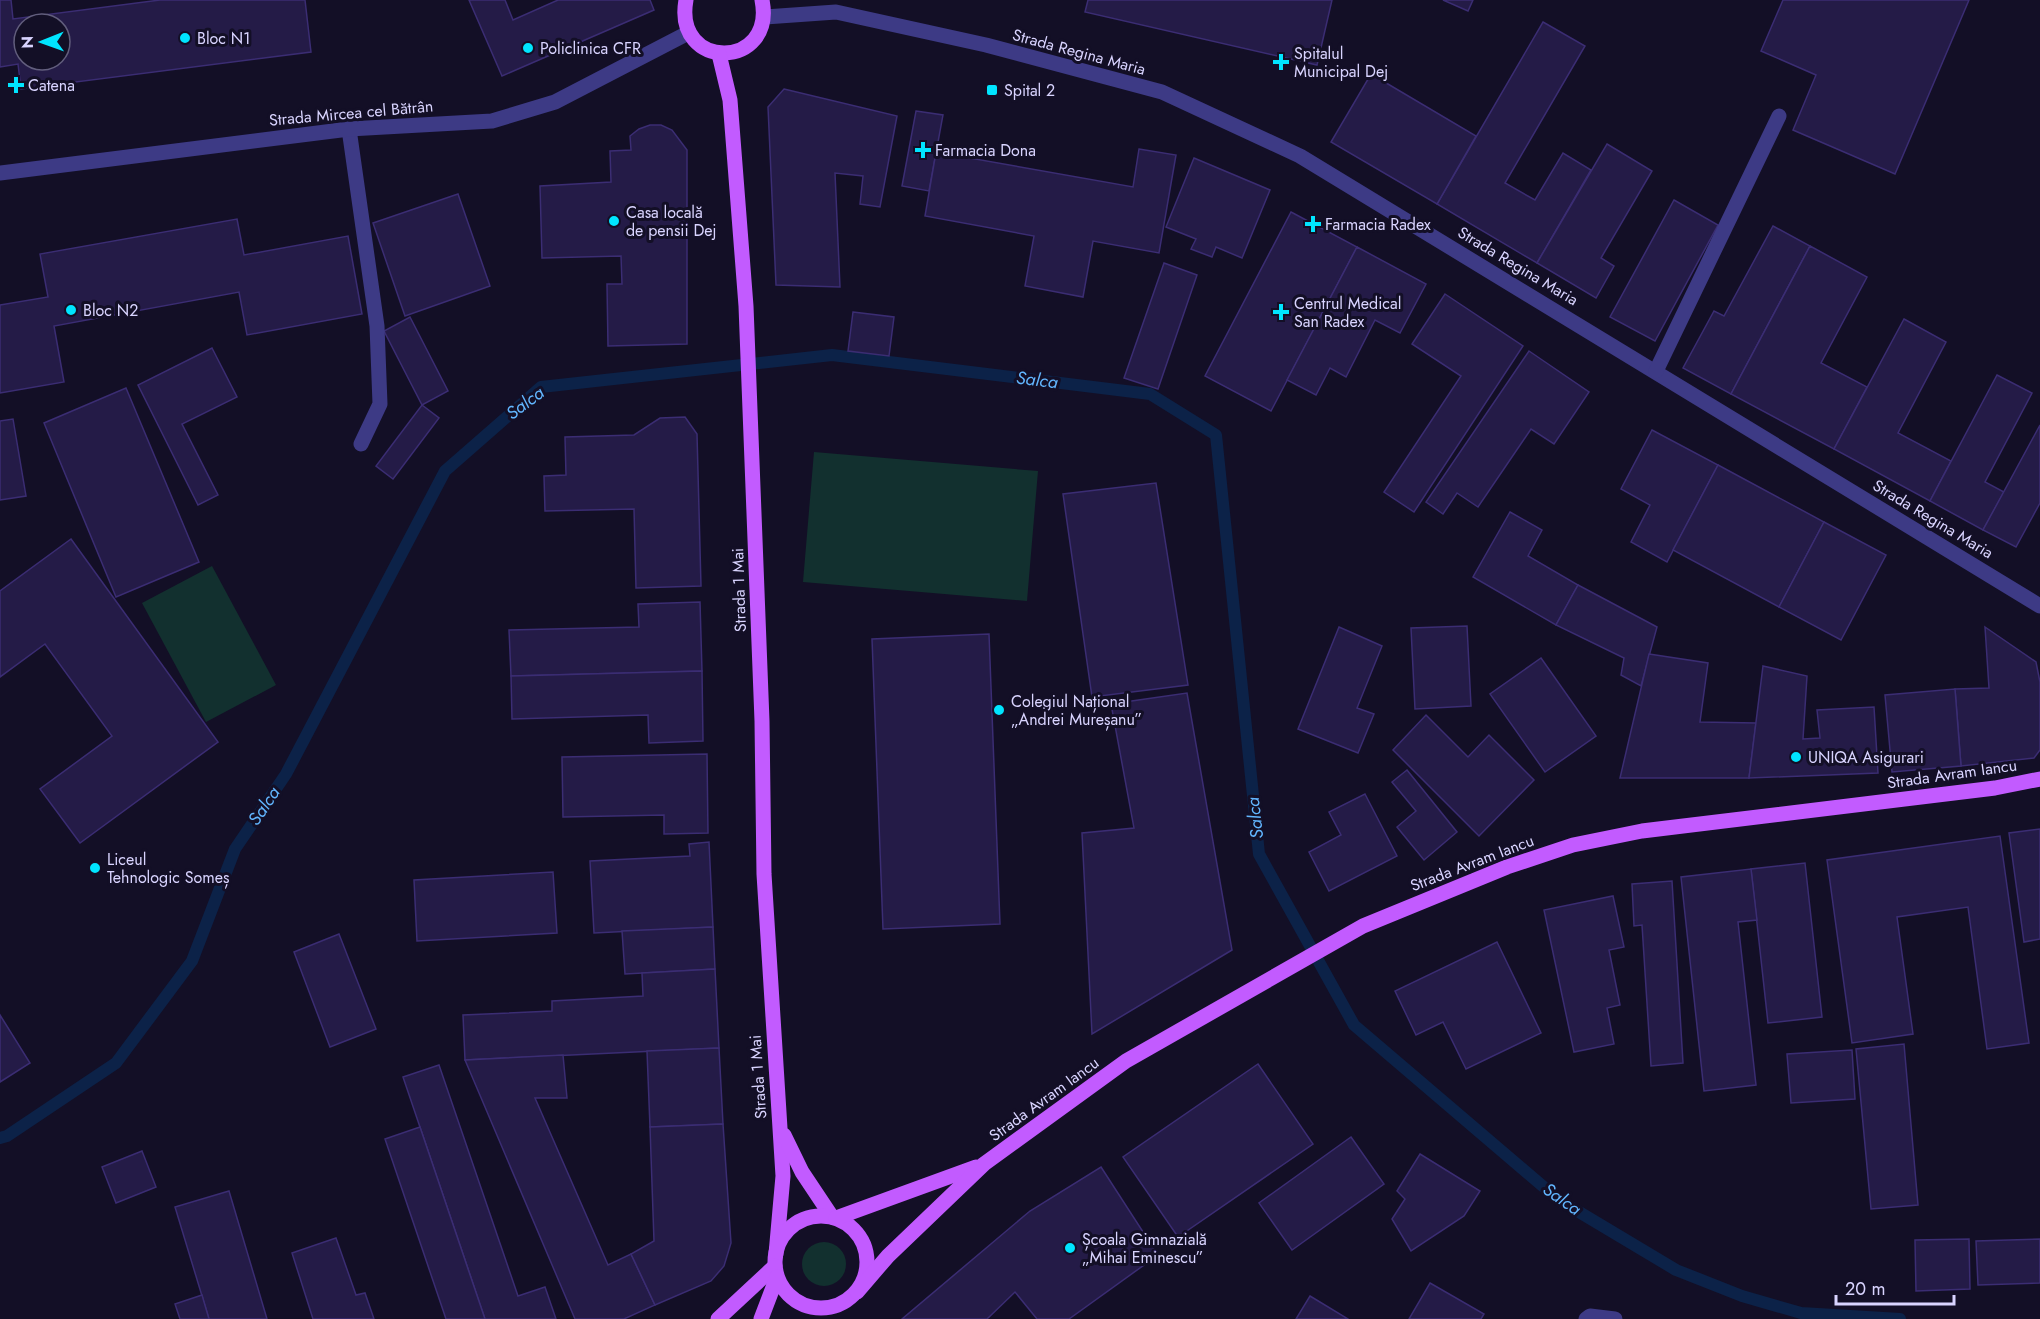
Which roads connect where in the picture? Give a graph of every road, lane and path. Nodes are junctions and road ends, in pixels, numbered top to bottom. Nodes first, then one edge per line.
1 (686, 0) edge
2 (762, 0) edge
3 (765, 17) junction
4 (688, 33) junction
5 (719, 54) junction
6 (1779, 116) dead end
7 (349, 129) junction
8 (0, 173) edge
9 (1656, 371) junction
10 (361, 444) dead end
11 (2040, 606) edge
12 (2040, 779) edge
13 (780, 1127) junction
14 (984, 1164) junction
15 (834, 1217) junction
16 (776, 1265) junction
17 (856, 1292) junction
18 (844, 1303) junction
19 (718, 1319) edge
20 (761, 1319) edge
21 (817, 1319) edge
22 (1586, 1319) edge
23 (1615, 1319) edge

1 - 4 main road
2 - 3 main road
3 - 5 main road
3 - 9 street, Strada Regina Maria
4 - 5 main road
4 - 7 street, Strada Mircea cel Bătrân
5 - 13 main road, Strada 1 Mai
6 - 9 street
7 - 8 street, Strada Mircea cel Bătrân
7 - 10 street
9 - 11 street, Strada Regina Maria
12 - 14 main road, Strada Avram Iancu
13 - 15 main road, Strada 1 Mai
13 - 16 main road, Strada 1 Mai
14 - 15 main road, Strada Avram Iancu
14 - 17 main road, Strada Avram Iancu
15 - 16 main road, Strada 1 Mai
15 - 17 main road, Strada 1 Mai
16 - 18 main road
16 - 19 main road
16 - 20 main road, Strada 1 Mai
17 - 18 main road, Strada 1 Mai
18 - 21 main road, Strada 1 Mai
22 - 23 street

